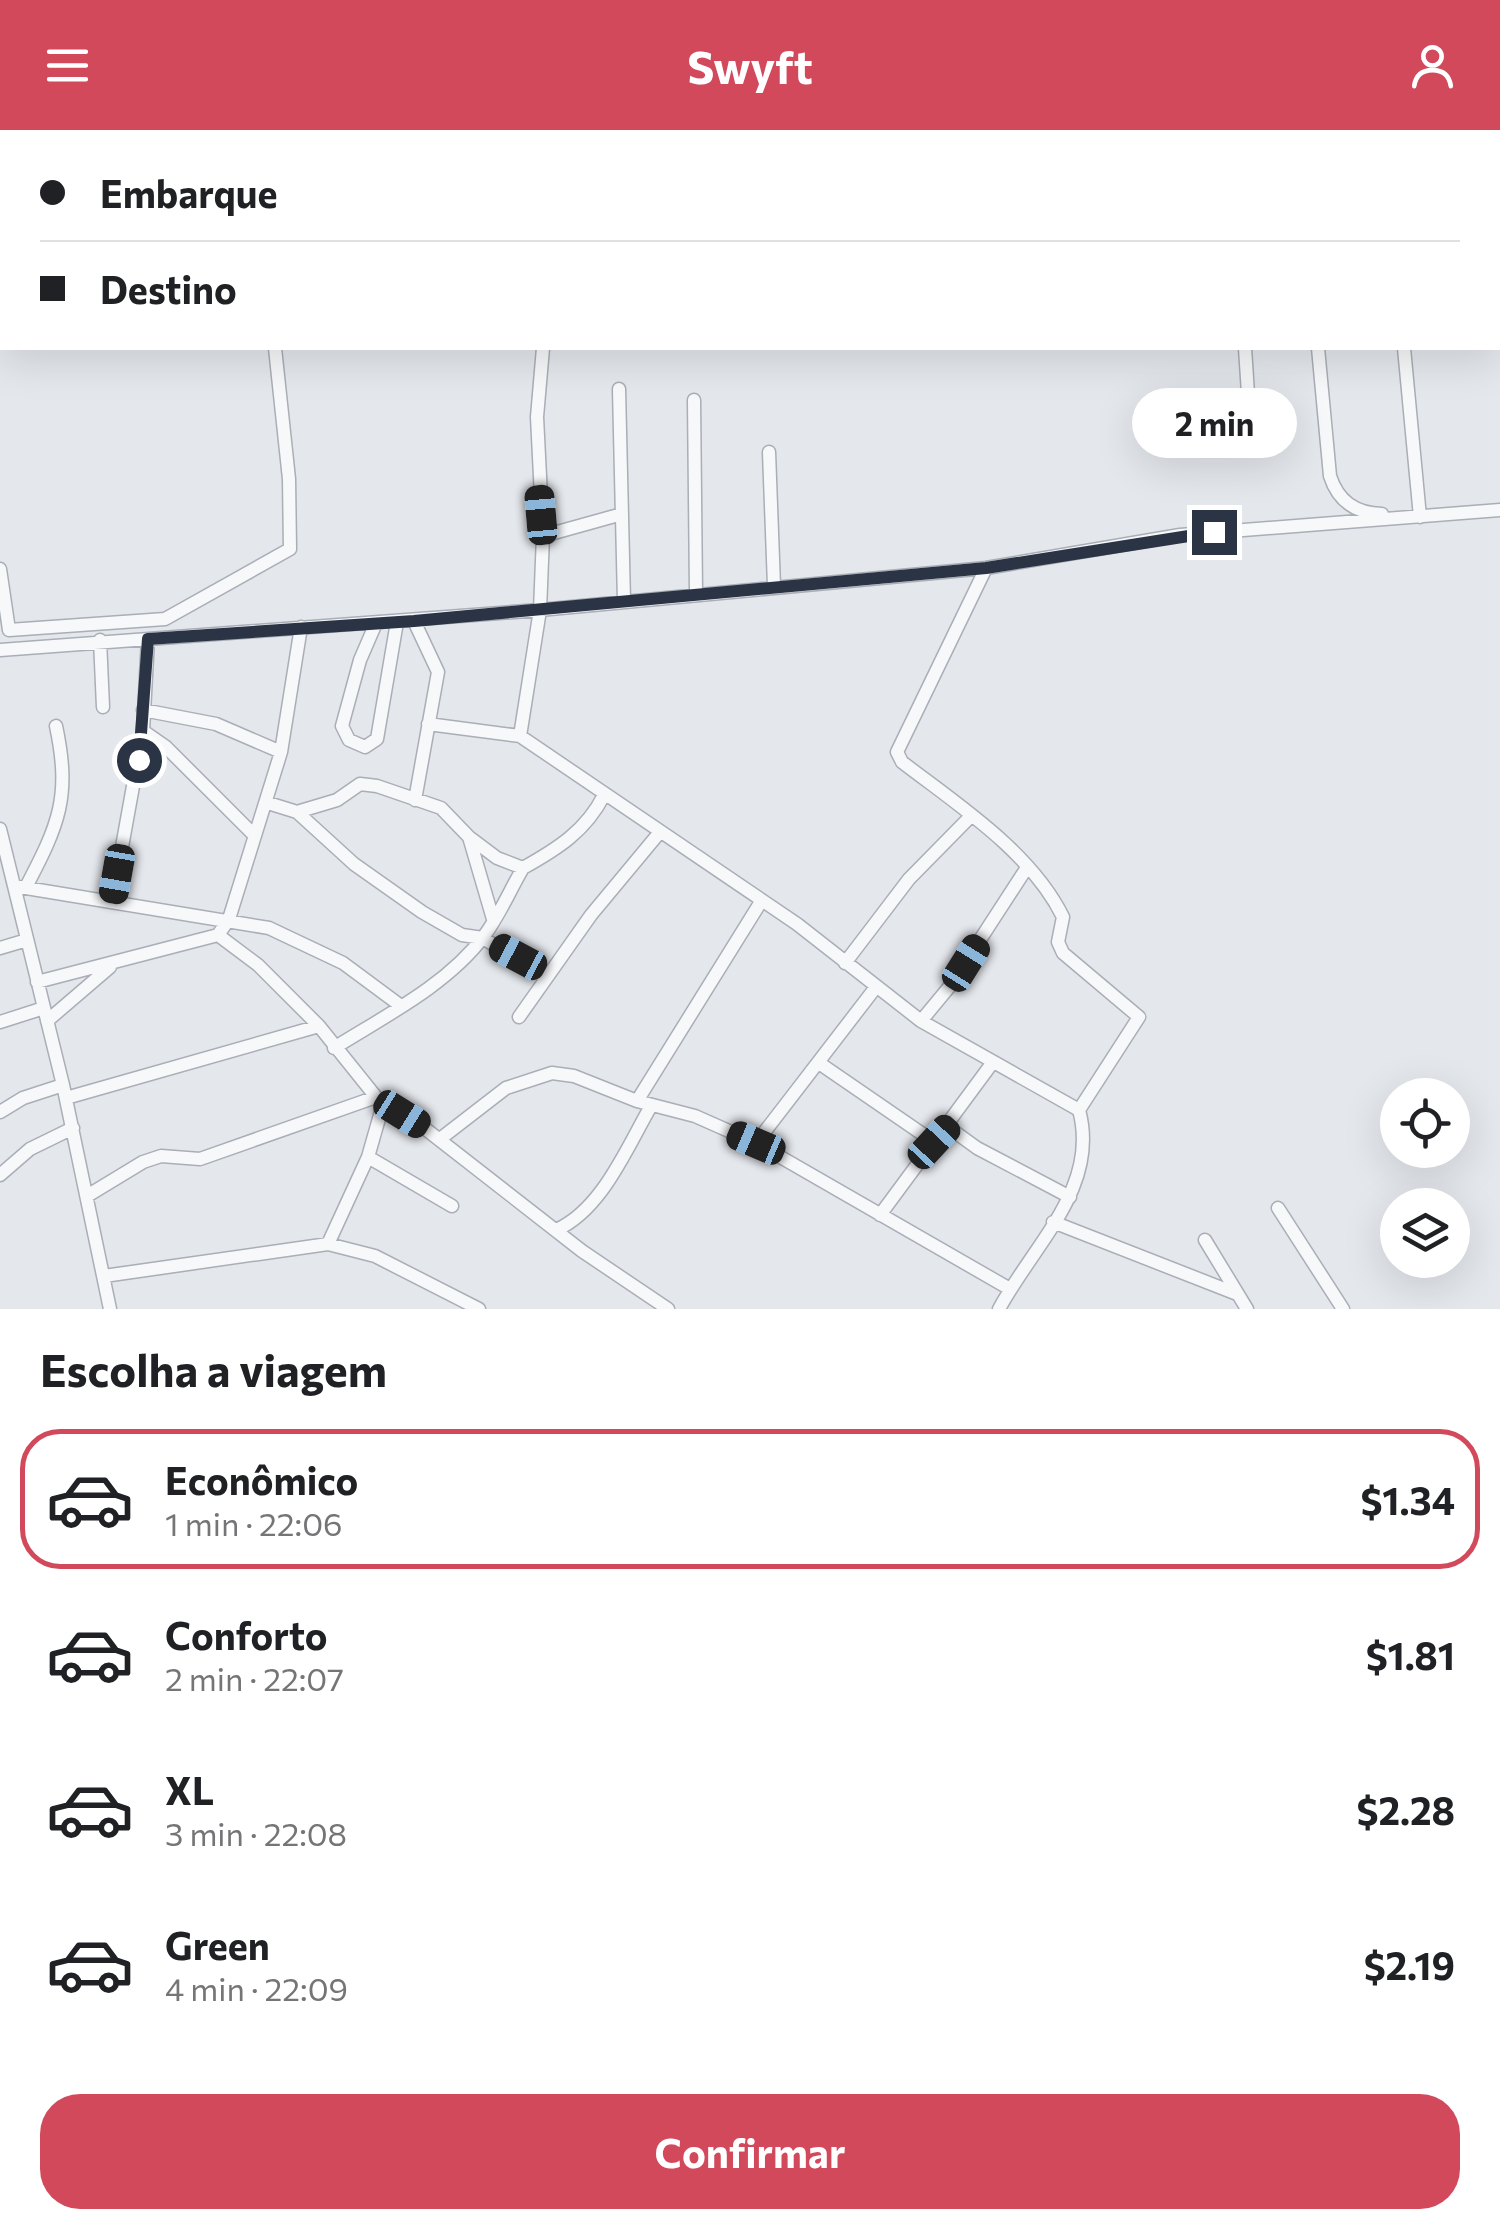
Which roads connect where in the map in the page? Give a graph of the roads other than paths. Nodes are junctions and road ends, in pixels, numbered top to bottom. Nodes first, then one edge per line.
1 (275, 350) edge
2 (543, 350) edge
3 (1246, 350) edge
4 (1318, 350) edge
5 (1404, 350) edge
6 (619, 389) dead end
7 (694, 400) dead end
8 (1248, 409) dead end
9 (769, 452) dead end
10 (1500, 510) edge
11 (622, 514) junction
12 (1420, 517) junction
13 (544, 536) junction
14 (986, 568) junction
15 (0, 569) edge
16 (774, 586) junction
17 (696, 592) junction
18 (624, 602) junction
19 (540, 610) junction
20 (414, 621) junction
21 (397, 622) junction
22 (376, 623) junction
23 (302, 627) junction
24 (4, 630) edge
25 (148, 639) junction
26 (100, 640) junction
27 (6, 649) edge
28 (103, 707) dead end
29 (143, 710) junction
30 (428, 724) junction
31 (56, 726) dead end
32 (143, 730) junction
33 (520, 736) junction
34 (281, 752) junction
35 (604, 794) junction
36 (415, 800) junction
37 (268, 803) junction
38 (297, 812) junction
39 (970, 816) junction
40 (0, 829) edge
41 (660, 832) junction
42 (255, 836) junction
43 (469, 837) junction
44 (523, 868) junction
45 (1026, 869) junction
46 (20, 886) junction
47 (762, 900) junction
48 (112, 902) junction
49 (493, 919) junction
50 (229, 920) junction
51 (218, 936) junction
52 (483, 938) junction
53 (27, 940) junction
54 (0, 948) edge
55 (845, 962) junction
56 (112, 966) junction
57 (546, 978) junction
58 (37, 982) junction
59 (876, 987) junction
60 (401, 1006) junction
61 (46, 1014) junction
62 (518, 1016) dead end
63 (921, 1021) junction
64 (0, 1022) edge
65 (319, 1026) junction
66 (334, 1048) junction
67 (993, 1062) junction
68 (819, 1063) junction
69 (64, 1091) junction
70 (380, 1099) junction
71 (636, 1101) junction
72 (651, 1106) junction
73 (1079, 1110) junction
74 (0, 1112) edge
75 (948, 1127) junction
76 (72, 1128) junction
77 (440, 1139) junction
78 (934, 1142) junction
79 (756, 1143) junction
80 (368, 1158) junction
81 (0, 1175) edge
82 (87, 1196) junction
83 (1070, 1198) junction
84 (452, 1206) dead end
85 (1278, 1208) dead end
86 (880, 1215) junction
87 (1052, 1222) junction
88 (556, 1230) junction
89 (1205, 1240) dead end
90 (328, 1244) junction
91 (104, 1276) junction
92 (1010, 1289) junction
93 (1238, 1294) junction
94 (110, 1309) edge
95 (478, 1309) edge
96 (668, 1309) edge
97 (998, 1309) edge
98 (1246, 1309) edge
99 (1343, 1309) edge

1 - 24 street
2 - 13 street
3 - 8 street
4 - 12 street
5 - 12 street
6 - 11 street
7 - 17 street
9 - 16 street
10 - 12 street
11 - 13 street
11 - 18 street
12 - 14 street
13 - 19 street
14 - 16 street
14 - 39 street
15 - 24 street
16 - 17 street
17 - 18 street
18 - 19 street
19 - 20 street
19 - 33 street
20 - 21 street
20 - 30 street
21 - 22 street
21 - 22 street
22 - 23 street
23 - 25 street
23 - 34 street
24 - 27 street
25 - 26 street
25 - 29 street
26 - 27 street
26 - 28 street
29 - 32 street
29 - 34 street
30 - 33 street
30 - 36 street
31 - 46 street
32 - 42 street
32 - 48 street
33 - 35 street
34 - 37 street
35 - 41 street
35 - 44 street
36 - 38 street
36 - 43 street
37 - 38 street
37 - 42 street
38 - 52 street
39 - 45 street
39 - 55 street
40 - 46 street
41 - 47 street
41 - 57 street
42 - 50 street
43 - 44 street
43 - 49 street
44 - 49 street
45 - 63 street
45 - 73 street
46 - 48 street
46 - 53 street
47 - 55 street
47 - 71 street
48 - 50 street
49 - 52 street
50 - 51 street
50 - 60 street
51 - 56 street
51 - 65 street
52 - 57 street
52 - 60 street
53 - 54 street
53 - 58 street
55 - 59 street
56 - 58 street
56 - 61 street
57 - 62 street
58 - 61 street
59 - 63 street
59 - 68 street
60 - 66 street
61 - 64 street
61 - 69 street
63 - 67 street
65 - 66 street
65 - 69 street
66 - 70 street
67 - 73 street
67 - 75 street
68 - 78 street
68 - 79 street
69 - 74 street
69 - 76 street
70 - 77 street
70 - 80 street
70 - 82 street
71 - 72 street
71 - 77 street
72 - 79 street
72 - 88 street
73 - 83 street
75 - 78 street
75 - 83 street
76 - 81 street
76 - 82 street
77 - 88 street
78 - 86 street
79 - 86 street
80 - 84 street
80 - 90 street
82 - 91 street
83 - 87 street
85 - 99 street
86 - 92 street
87 - 92 street
87 - 93 street
88 - 96 street
89 - 93 street
90 - 91 street
90 - 95 street
91 - 94 street
92 - 97 street
93 - 98 street

